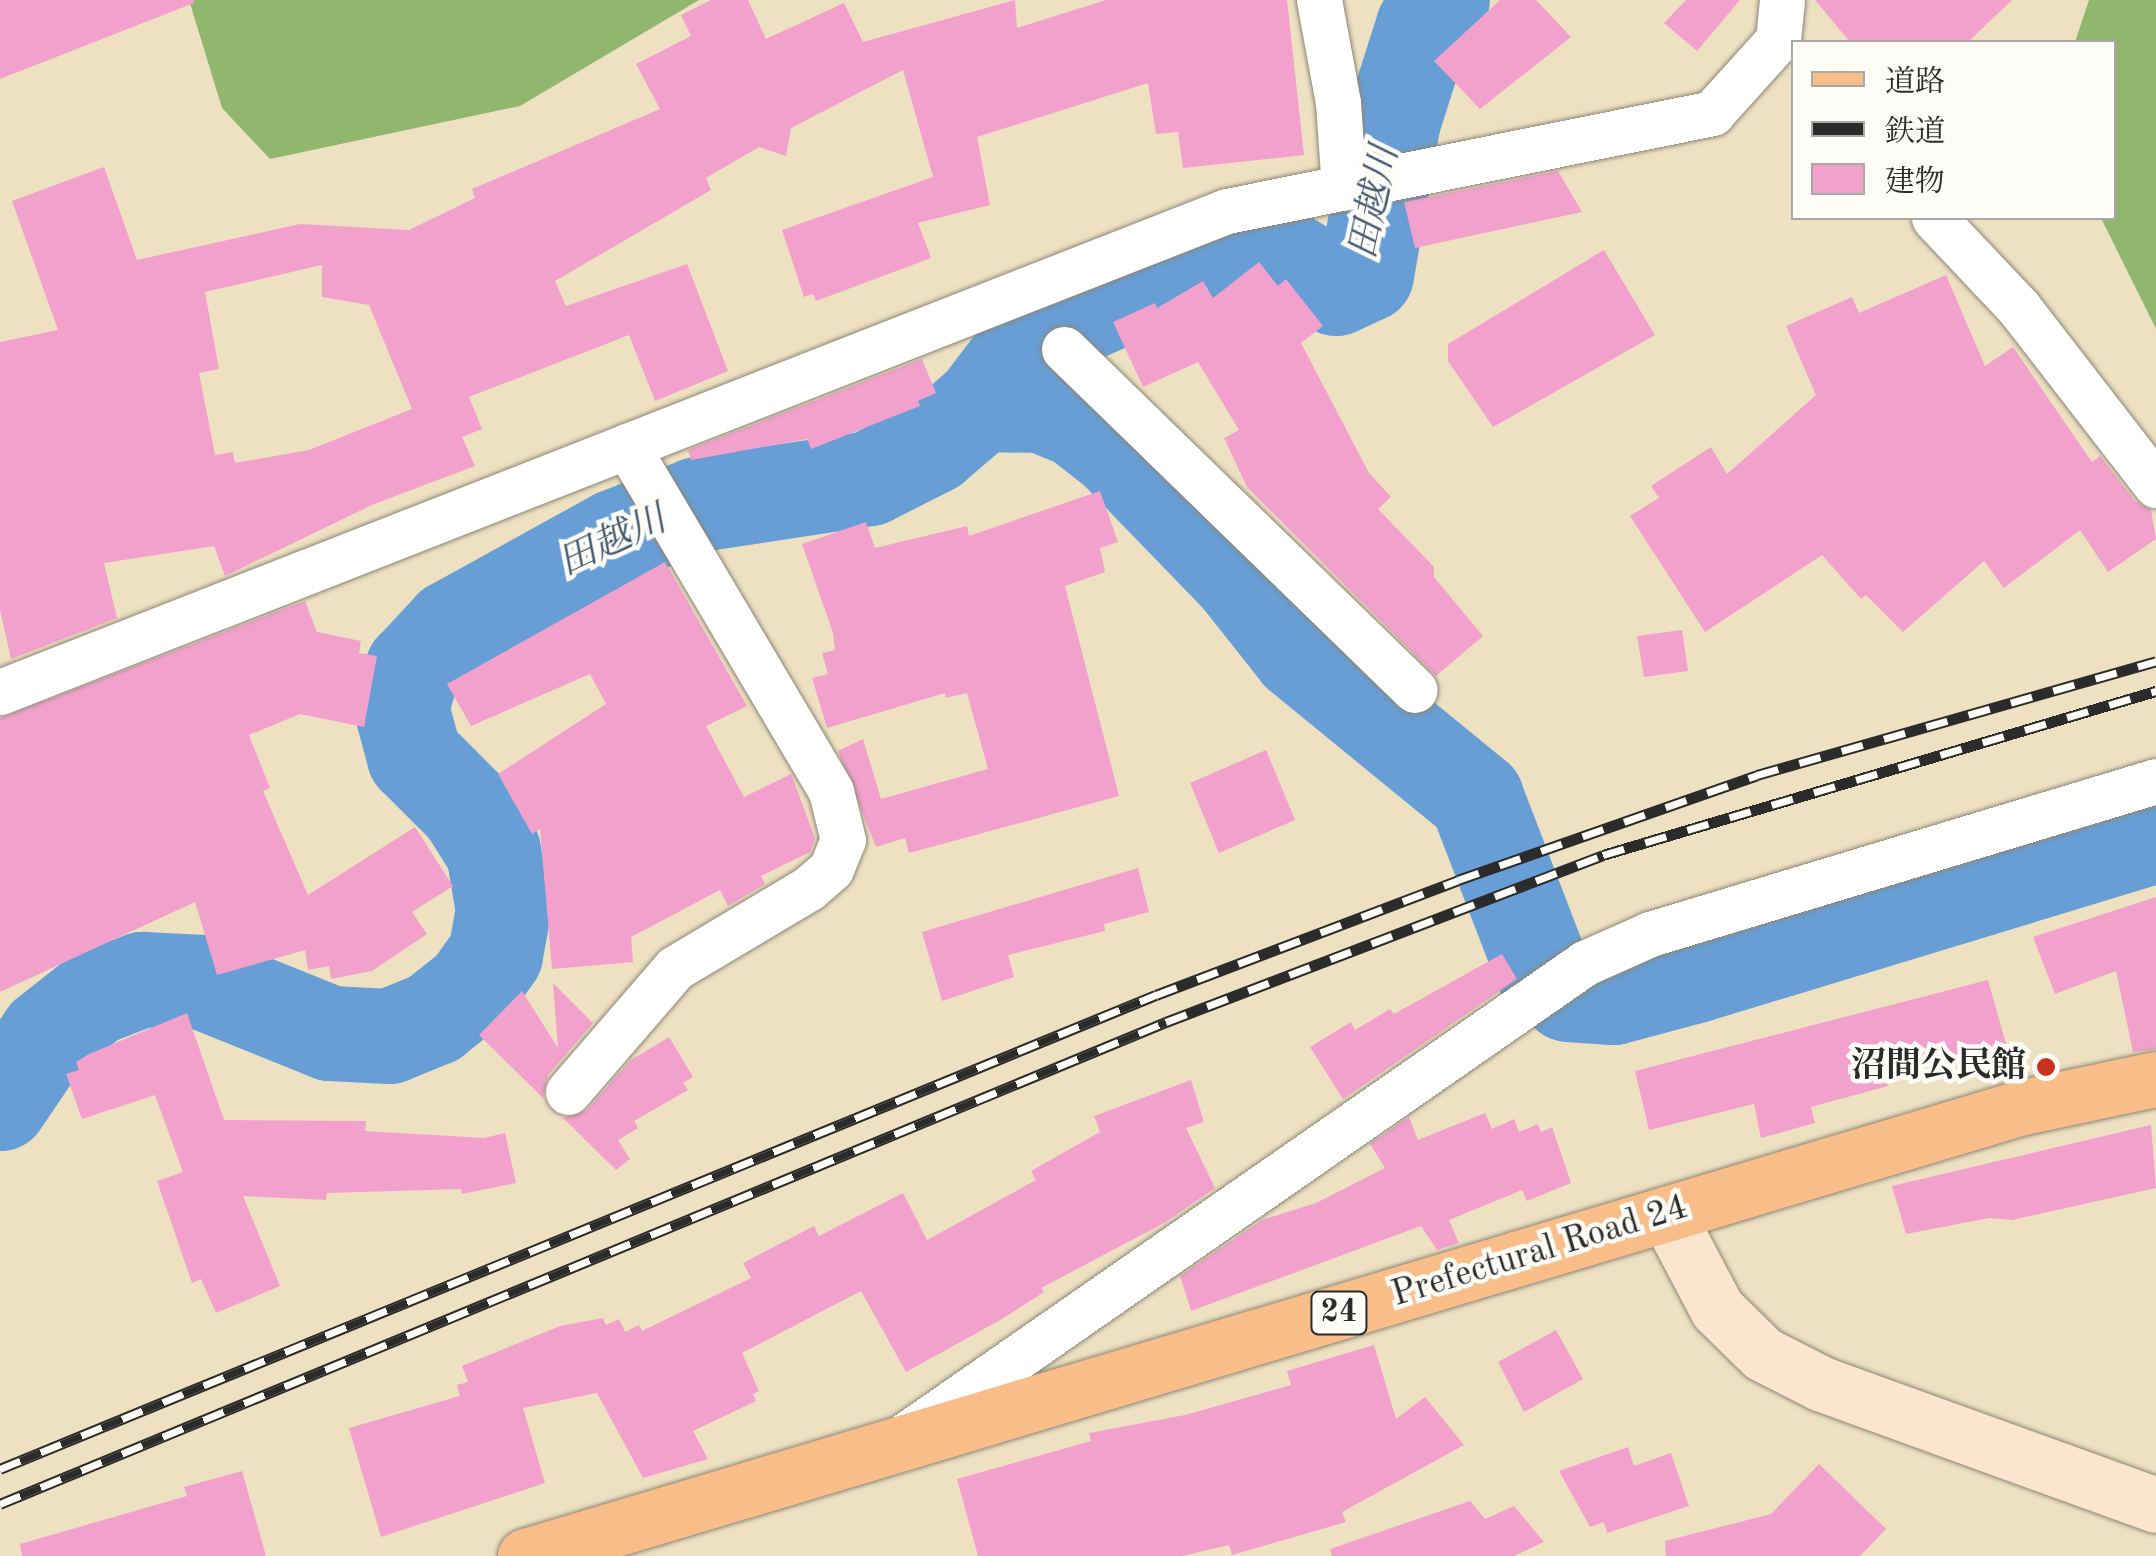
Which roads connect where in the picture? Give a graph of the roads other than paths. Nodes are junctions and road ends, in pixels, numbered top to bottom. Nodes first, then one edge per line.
1 (1319, 0) edge
2 (1784, 32) edge
3 (1351, 187) junction
4 (1936, 220) edge
5 (1064, 349) dead end
6 (637, 463) junction
7 (2156, 485) edge
8 (1416, 690) dead end
9 (0, 692) edge
10 (2156, 780) edge
11 (2156, 1079) edge
12 (568, 1092) dead end
13 (1668, 1214) junction
14 (889, 1447) junction
15 (2156, 1505) edge
16 (524, 1556) edge

1 - 3 street
2 - 3 street
3 - 6 street
4 - 7 street
5 - 8 street
6 - 9 street
6 - 12 street
10 - 14 street
11 - 13 main road, Prefectural Road 24 / 24
13 - 14 main road, Prefectural Road 24 / 24
13 - 15 street
14 - 16 main road, Prefectural Road 24 / 24

